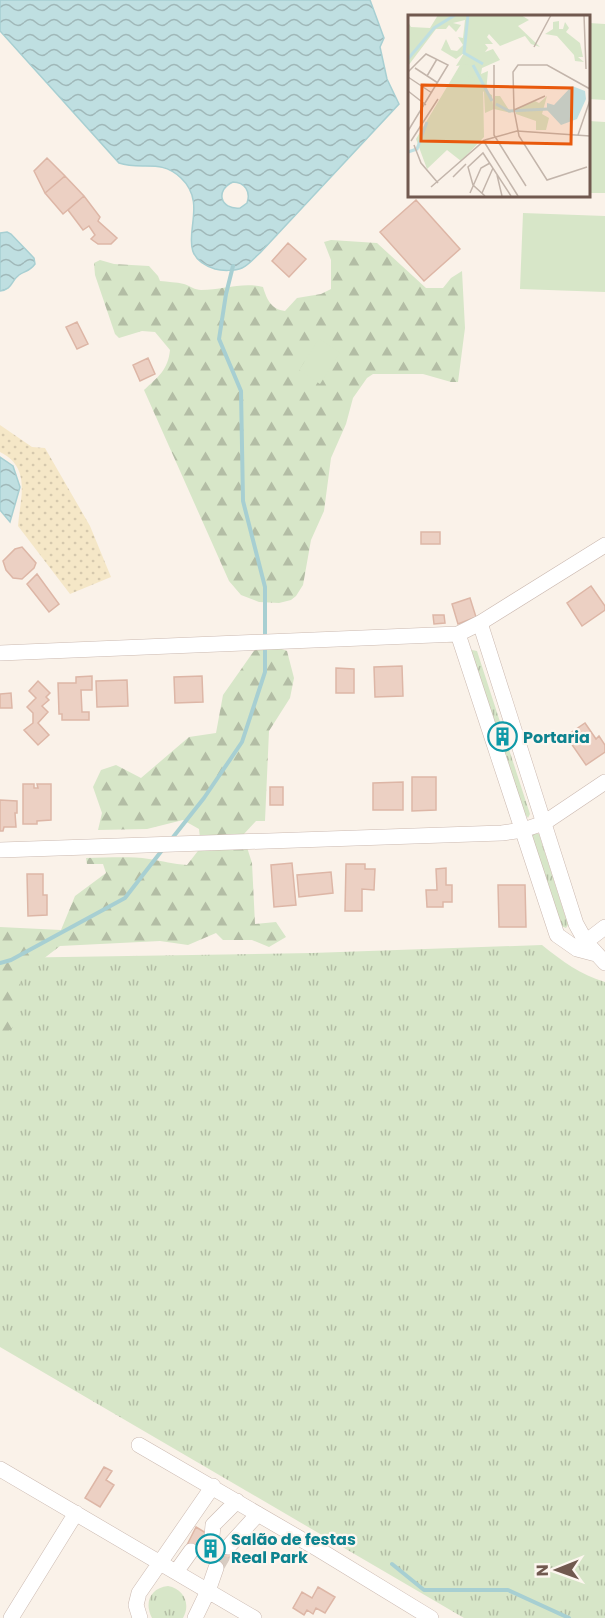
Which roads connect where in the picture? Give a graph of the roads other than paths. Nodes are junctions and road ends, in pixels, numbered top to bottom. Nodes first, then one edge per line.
1 (605, 545) edge
2 (480, 623) junction
3 (458, 634) junction
4 (0, 652) edge
5 (605, 782) edge
6 (544, 823) junction
7 (523, 830) junction
8 (0, 850) edge
9 (605, 927) edge
10 (581, 946) junction
11 (601, 959) edge
12 (139, 1444) dead end
13 (0, 1468) edge
14 (213, 1486) junction
15 (237, 1501) junction
16 (76, 1513) junction
17 (258, 1514) junction
18 (210, 1531) tunnel mouth
19 (228, 1547) tunnel mouth
20 (194, 1554) tunnel mouth
21 (160, 1562) junction
22 (216, 1568) tunnel mouth
23 (179, 1574) junction
24 (208, 1591) junction
25 (12, 1618) edge
26 (140, 1618) edge
27 (195, 1618) edge
28 (254, 1618) edge
29 (431, 1618) edge

1 - 2 street
2 - 3 street
2 - 6 street
3 - 4 street
3 - 7 street
5 - 6 street
6 - 7 street
6 - 10 street
7 - 8 street
7 - 10 street
9 - 10 street
10 - 11 street
12 - 14 street
13 - 16 street
14 - 15 street
14 - 21 street
15 - 17 street
15 - 18 street
16 - 21 street
16 - 25 street
17 - 19 street
17 - 29 street
20 - 23 street
21 - 23 street
21 - 26 street
22 - 24 street
23 - 24 street
24 - 27 street
24 - 28 street

